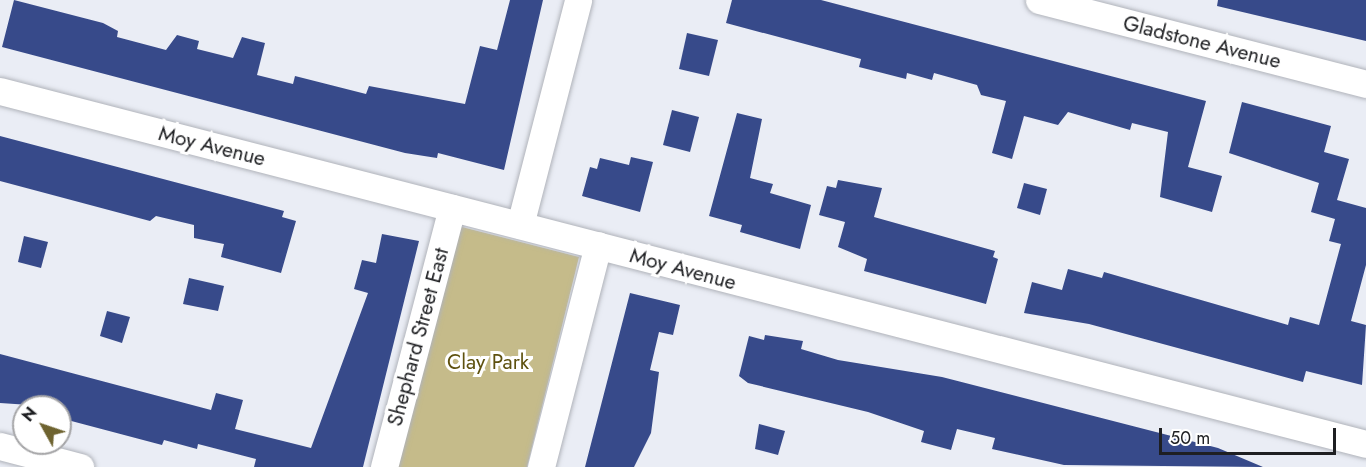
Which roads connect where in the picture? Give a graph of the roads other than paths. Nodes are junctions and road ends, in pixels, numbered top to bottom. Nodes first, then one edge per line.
1 (578, 0) edge
2 (1039, 0) edge
3 (1366, 84) edge
4 (0, 91) edge
5 (452, 208) junction
6 (520, 225) junction
7 (598, 245) junction
8 (1366, 444) edge
9 (0, 446) edge
10 (80, 467) edge
11 (384, 467) edge
12 (541, 467) edge

1 - 6 street
2 - 3 street, Gladstone Avenue
4 - 5 street, Moy Avenue
5 - 6 street, Moy Avenue
5 - 11 street, Shephard Street East
6 - 7 street, Moy Avenue
7 - 8 street, Moy Avenue
7 - 12 street
9 - 10 street

